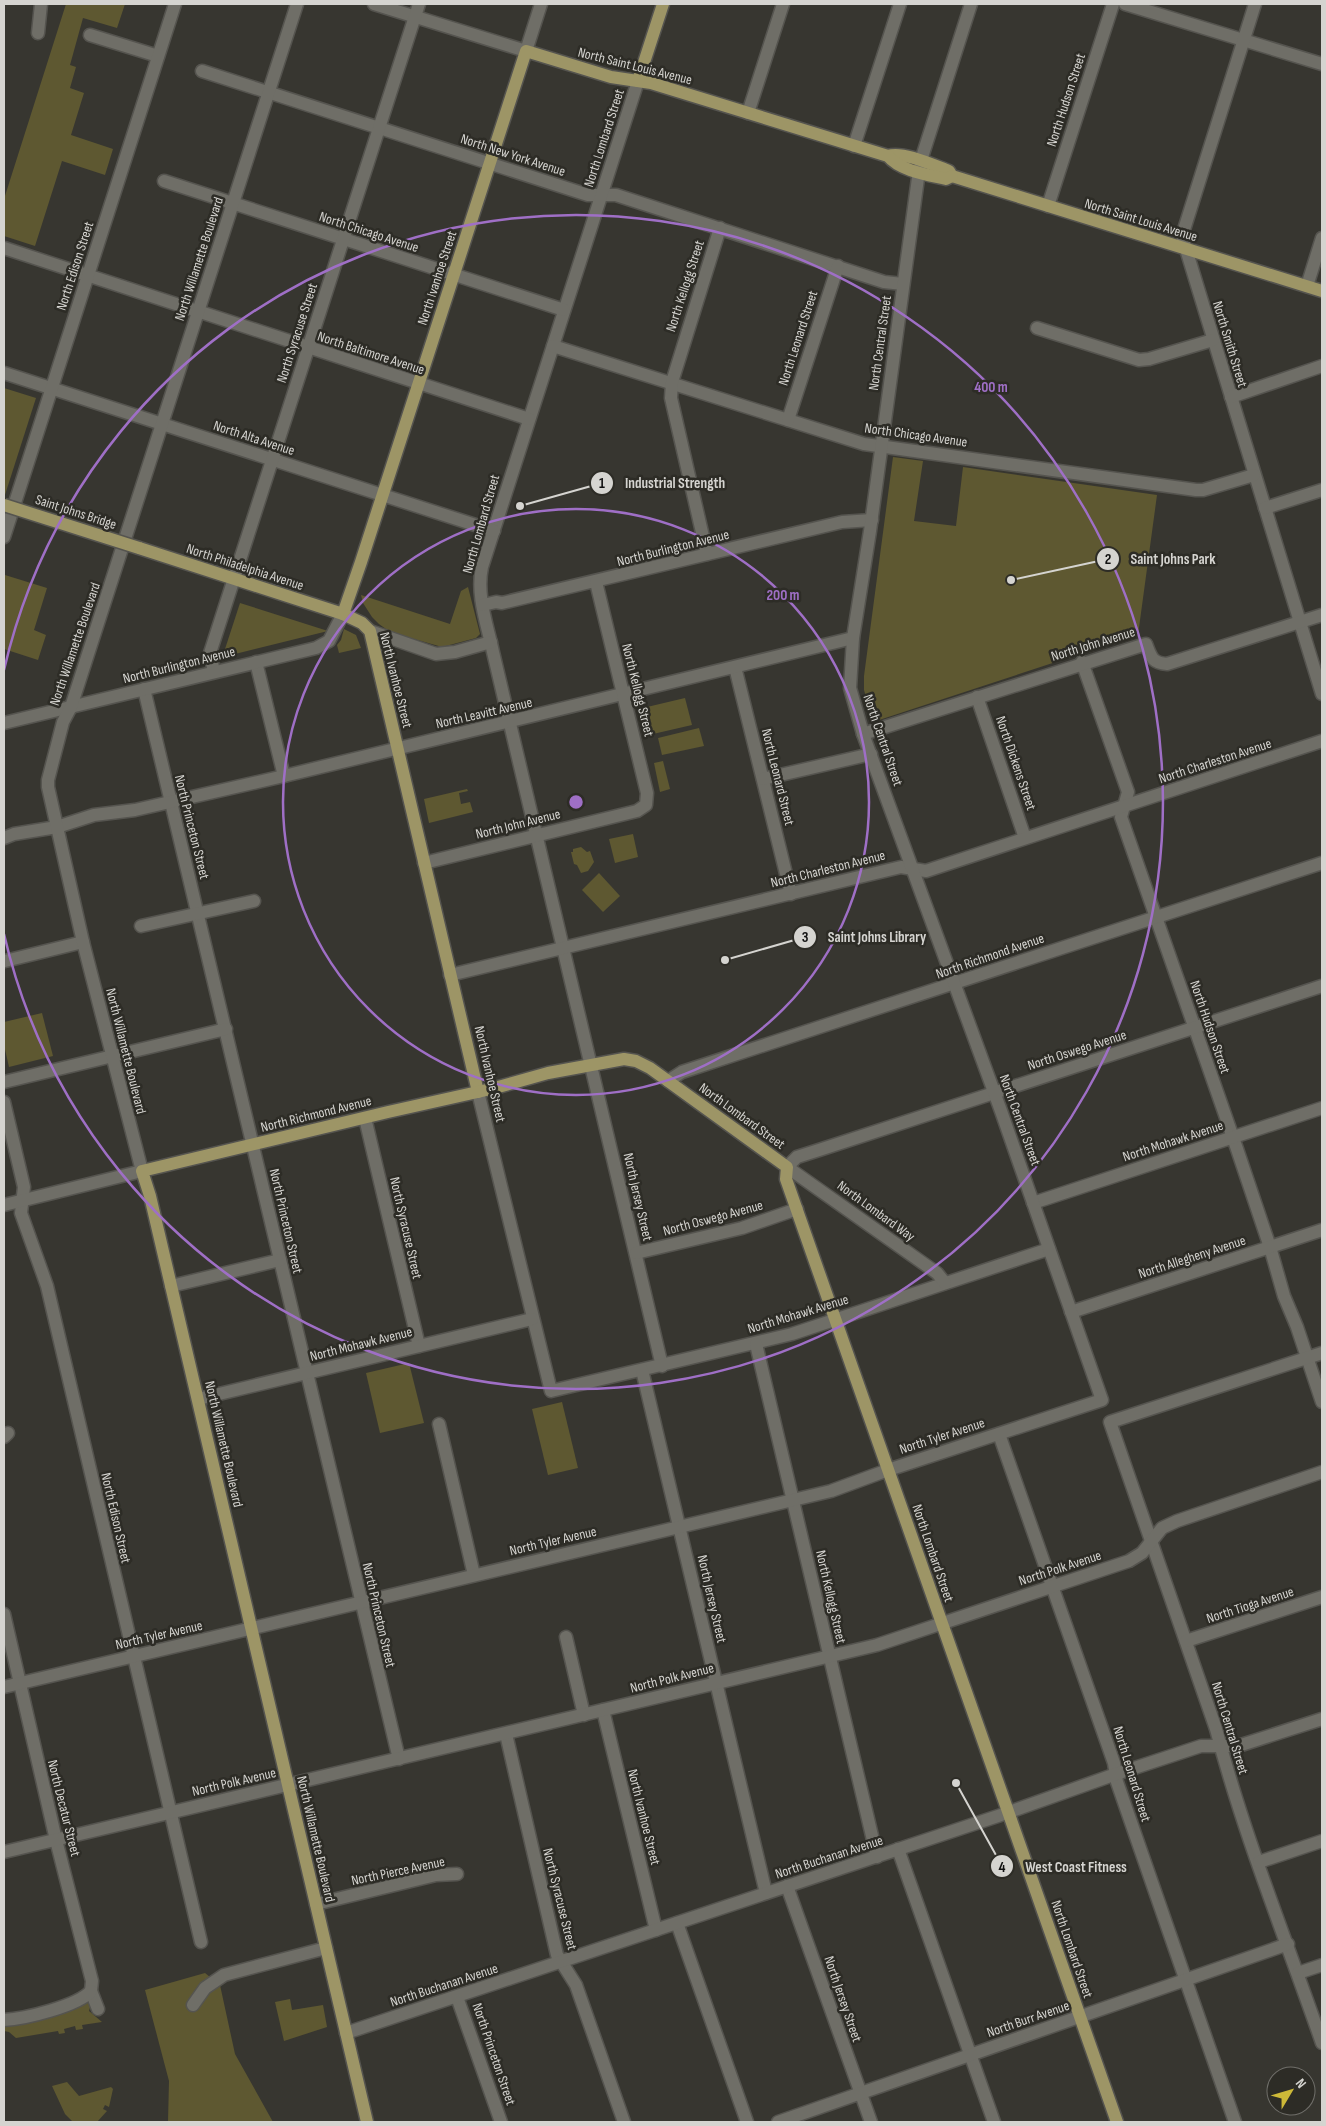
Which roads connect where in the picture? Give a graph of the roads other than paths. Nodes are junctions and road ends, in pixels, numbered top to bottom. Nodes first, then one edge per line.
1 (41, 4) edge
2 (175, 4) edge
3 (297, 4) edge
4 (374, 4) edge
5 (418, 4) edge
6 (541, 4) edge
7 (663, 4) edge
8 (782, 4) edge
9 (900, 4) edge
10 (971, 4) edge
11 (1113, 4) edge
12 (1125, 4) edge
13 (1255, 4) edge
14 (415, 17) junction
15 (38, 33) dead end
16 (90, 35) dead end
17 (1244, 40) junction
18 (526, 52) junction
19 (158, 56) junction
20 (1322, 64) edge
21 (202, 71) dead end
22 (638, 81) junction
23 (268, 93) junction
24 (748, 113) junction
25 (379, 128) junction
26 (854, 146) junction
27 (489, 163) junction
28 (920, 166) junction
29 (164, 181) dead end
30 (601, 195) junction
31 (233, 204) junction
32 (1048, 206) junction
33 (720, 228) junction
34 (1322, 238) edge
35 (344, 239) junction
36 (4, 248) edge
37 (1185, 249) junction
38 (838, 266) junction
39 (454, 275) junction
40 (87, 276) junction
41 (903, 284) junction
42 (1307, 286) junction
43 (1322, 291) edge
44 (564, 310) junction
45 (198, 311) junction
46 (1037, 328) dead end
47 (1213, 340) junction
48 (553, 346) junction
49 (307, 348) junction
50 (1322, 366) edge
51 (4, 373) edge
52 (672, 382) junction
53 (418, 384) junction
54 (52, 389) junction
55 (1231, 397) junction
56 (529, 419) junction
57 (788, 420) junction
58 (162, 424) junction
59 (881, 445) junction
60 (272, 459) junction
61 (1254, 475) junction
62 (1322, 490) edge
63 (383, 495) junction
64 (4, 505) edge
65 (1265, 508) junction
66 (872, 520) junction
67 (494, 531) junction
68 (4, 537) edge
69 (139, 548) joint
70 (707, 554) junction
71 (234, 579) junction
72 (596, 582) junction
73 (483, 605) junction
74 (343, 614) junction
75 (1322, 615) edge
76 (1300, 622) junction
77 (370, 631) junction
78 (853, 638) junction
79 (491, 642) junction
80 (256, 662) junction
81 (1082, 662) junction
82 (735, 668) junction
83 (214, 672) junction
84 (144, 689) junction
85 (1322, 694) edge
86 (624, 695) junction
87 (977, 697) junction
88 (71, 707) junction
89 (510, 722) junction
90 (4, 723) edge
91 (863, 734) junction
92 (1322, 742) edge
93 (397, 749) junction
94 (871, 754) junction
95 (284, 776) junction
96 (763, 779) junction
97 (171, 802) junction
98 (646, 805) joint
99 (1124, 806) junction
100 (57, 827) junction
101 (537, 835) junction
102 (4, 838) edge
103 (1025, 838) junction
104 (424, 863) junction
105 (1322, 863) edge
106 (913, 868) junction
107 (791, 894) junction
108 (254, 901) dead end
109 (198, 914) junction
110 (1156, 916) junction
111 (141, 926) dead end
112 (83, 942) junction
113 (564, 948) junction
114 (5, 961) edge
115 (450, 975) junction
116 (955, 984) junction
117 (1322, 986) edge
118 (1194, 1028) junction
119 (226, 1029) junction
120 (112, 1056) junction
121 (636, 1061) joint
122 (592, 1064) junction
123 (668, 1081) junction
124 (4, 1082) edge
125 (478, 1092) junction
126 (994, 1093) junction
127 (4, 1102) edge
128 (1322, 1108) edge
129 (364, 1118) junction
130 (1232, 1137) junction
131 (252, 1145) junction
132 (787, 1167) junction
133 (142, 1171) junction
134 (23, 1200) junction
135 (1033, 1202) junction
136 (4, 1205) edge
137 (797, 1209) junction
138 (1322, 1230) edge
139 (1270, 1247) junction
140 (1049, 1249) junction
141 (636, 1253) junction
142 (280, 1260) junction
143 (946, 1283) junction
144 (171, 1286) junction
145 (1071, 1312) junction
146 (532, 1319) junction
147 (835, 1319) junction
148 (756, 1344) junction
149 (419, 1346) junction
150 (1322, 1353) edge
151 (1308, 1358) junction
152 (662, 1366) junction
153 (642, 1370) junction
154 (306, 1373) junction
155 (551, 1391) joint
156 (198, 1399) junction
157 (1102, 1400) joint
158 (1322, 1402) edge
159 (438, 1424) dead end
160 (999, 1434) junction
161 (888, 1470) junction
162 (1322, 1472) edge
163 (792, 1499) junction
164 (679, 1526) junction
165 (1151, 1540) junction
166 (474, 1575) junction
167 (1052, 1586) junction
168 (1322, 1597) edge
169 (360, 1602) junction
170 (4, 1614) edge
171 (941, 1622) junction
172 (252, 1628) junction
173 (566, 1637) dead end
174 (1186, 1641) junction
175 (133, 1656) junction
176 (830, 1656) junction
177 (20, 1683) junction
178 (716, 1683) junction
179 (4, 1687) edge
180 (603, 1710) junction
181 (584, 1715) junction
182 (1322, 1719) edge
183 (506, 1734) junction
184 (1221, 1746) junction
185 (399, 1759) junction
186 (1116, 1774) junction
187 (288, 1784) junction
188 (171, 1812) junction
189 (1008, 1812) junction
190 (56, 1840) junction
191 (1322, 1841) edge
192 (898, 1849) junction
193 (4, 1852) edge
194 (876, 1857) junction
195 (1259, 1862) junction
196 (457, 1874) dead end
197 (788, 1886) junction
198 (766, 1894) junction
199 (316, 1904) junction
200 (677, 1923) junction
201 (656, 1930) junction
202 (201, 1942) dead end
203 (1288, 1944) junction
204 (326, 1948) junction
205 (562, 1962) junction
206 (1322, 1964) edge
207 (1298, 1973) junction
208 (1185, 1980) junction
209 (91, 1991) junction
210 (458, 1996) junction
211 (193, 2005) dead end
212 (98, 2009) dead end
213 (1080, 2016) junction
214 (4, 2020) edge
215 (346, 2033) junction
216 (1322, 2042) edge
217 (970, 2055) junction
218 (860, 2093) junction
219 (366, 2122) edge
220 (501, 2122) edge
221 (624, 2122) edge
222 (747, 2122) edge
223 (778, 2122) edge
224 (871, 2122) edge
225 (994, 2122) edge
226 (1116, 2122) edge
227 (1235, 2122) edge

1 - 15 street
2 - 19 street, North Edison Street
3 - 23 street, North Willamette Boulevard
4 - 14 street, North Saint Louis Avenue
5 - 14 street, North Syracuse Street
6 - 18 street, North Ivanhoe Street
7 - 22 main road, North Lombard Street
8 - 24 street
9 - 26 street
10 - 28 street, North Central Street
11 - 32 street, North Hudson Street
12 - 17 street
13 - 17 street, North Smith Street
14 - 18 street, North Saint Louis Avenue
14 - 25 street, North Syracuse Street
16 - 19 street
17 - 20 street
17 - 37 street, North Smith Street
18 - 22 main road, North Saint Louis Avenue
18 - 27 main road, North Ivanhoe Street
19 - 40 street, North Edison Street
21 - 23 street, North New York Avenue
22 - 24 main road, North Saint Louis Avenue
22 - 30 street, North Lombard Street
23 - 25 street, North New York Avenue
23 - 31 street, North Willamette Boulevard
24 - 26 main road, North Saint Louis Avenue
25 - 27 street, North New York Avenue
25 - 35 street, North Syracuse Street
26 - 28 main road, North Saint Louis Avenue
27 - 30 street, North New York Avenue
27 - 39 main road, North Ivanhoe Street
28 - 32 main road, North Saint Louis Avenue
28 - 41 street, North Central Street
29 - 31 street, North Chicago Avenue
30 - 33 street, North New York Avenue
30 - 44 street, North Lombard Street
31 - 35 street, North Chicago Avenue
31 - 45 street, North Willamette Boulevard
32 - 37 main road, North Saint Louis Avenue
33 - 38 street, North New York Avenue
33 - 52 street, North Kellogg Street
34 - 42 street
35 - 39 street, North Chicago Avenue
35 - 49 street, North Syracuse Street
36 - 40 street, North Baltimore Avenue
37 - 42 main road, North Saint Louis Avenue
37 - 47 street, North Smith Street
38 - 41 street, North New York Avenue
38 - 57 street, North Leonard Street
39 - 44 street, North Chicago Avenue
39 - 53 main road, North Ivanhoe Street
40 - 45 street, North Baltimore Avenue
40 - 54 street, North Edison Street
41 - 59 street, North Central Street
42 - 43 main road, North Saint Louis Avenue
44 - 48 street, North Lombard Street
45 - 49 street, North Baltimore Avenue
45 - 58 street, North Willamette Boulevard
46 - 47 street
47 - 55 street, North Smith Street
48 - 52 street, North Chicago Avenue
48 - 56 street, North Lombard Street
49 - 53 street, North Baltimore Avenue
49 - 60 street, North Syracuse Street
50 - 55 street
51 - 54 street, North Alta Avenue
52 - 57 street, North Chicago Avenue
52 - 70 street
53 - 56 street, North Baltimore Avenue
53 - 63 main road, North Ivanhoe Street
54 - 58 street, North Alta Avenue
54 - 68 street, North Edison Street
55 - 61 street, North Smith Street
56 - 67 street, North Lombard Street
57 - 59 street, North Chicago Avenue
58 - 60 street, North Alta Avenue
58 - 88 street, North Willamette Boulevard
59 - 61 street, North Chicago Avenue
59 - 66 street, North Central Street
60 - 63 street, North Alta Avenue
60 - 71 street, North Syracuse Street
61 - 65 street, North Smith Street
62 - 65 street
63 - 67 street, North Alta Avenue
63 - 74 main road, North Ivanhoe Street
64 - 69 main road, Saint Johns Bridge, bridge
65 - 76 street, North Smith Street
66 - 70 street, North Burlington Avenue
66 - 78 street, North Central Street
67 - 73 street, North Lombard Street
69 - 71 main road, North Philadelphia Avenue
70 - 72 street, North Burlington Avenue
71 - 74 main road, North Philadelphia Avenue
71 - 83 street, North Syracuse Street
72 - 73 street, North Burlington Avenue
72 - 86 street, North Kellogg Street
73 - 79 street, North Lombard Street
74 - 77 main road, North Ivanhoe Street
74 - 80 street, North Burlington Avenue
75 - 76 street, North John Avenue
76 - 81 street, North John Avenue
76 - 85 street, North Smith Street
77 - 79 street
77 - 93 main road, North Ivanhoe Street
78 - 82 street, North Leavitt Avenue
78 - 91 street, North Central Street
79 - 89 street, North Lombard Street
80 - 83 street, North Burlington Avenue
80 - 95 street
81 - 87 street, North John Avenue
81 - 99 street, North Hudson Street
82 - 86 street, North Leavitt Avenue
82 - 96 street, North Leonard Street
83 - 84 street, North Burlington Avenue
84 - 88 street, North Burlington Avenue
84 - 97 street, North Princeton Street
86 - 89 street, North Leavitt Avenue
86 - 98 street, North Kellogg Street
87 - 91 street, North John Avenue
87 - 103 street, North Dickens Street
88 - 90 street, North Burlington Avenue
88 - 100 street, North Willamette Boulevard
89 - 93 street, North Leavitt Avenue
89 - 101 street, North Lombard Street
91 - 94 street, North Central Street
92 - 99 street, North Charleston Avenue
93 - 95 street, North Leavitt Avenue
93 - 104 main road, North Ivanhoe Street
94 - 96 street
94 - 106 street, North Central Street
95 - 97 street, North Leavitt Avenue
96 - 107 street, North Leonard Street
97 - 100 street, North Leavitt Avenue
97 - 109 street, North Princeton Street
98 - 101 street, North John Avenue
99 - 103 street, North Charleston Avenue
99 - 110 street, North Hudson Street
100 - 102 street, North Leavitt Avenue
100 - 112 street, North Willamette Boulevard
101 - 104 street, North John Avenue
101 - 113 street, North Lombard Street
103 - 106 street, North Charleston Avenue
104 - 115 main road, North Ivanhoe Street
105 - 110 street, North Richmond Avenue
106 - 107 street, North Charleston Avenue
106 - 116 street, North Central Street
107 - 113 street, North Charleston Avenue
108 - 109 street
109 - 111 street
109 - 119 street, North Princeton Street
110 - 116 street, North Richmond Avenue
110 - 118 street, North Hudson Street
112 - 114 street
112 - 120 street, North Willamette Boulevard
113 - 115 street, North Charleston Avenue
113 - 122 street, North Lombard Street
115 - 125 main road, North Ivanhoe Street
116 - 123 street, North Richmond Avenue
116 - 126 street, North Central Street
117 - 118 street, North Oswego Avenue
118 - 126 street, North Oswego Avenue
118 - 130 street, North Hudson Street
119 - 120 street
119 - 131 street, North Princeton Street
120 - 124 street
120 - 133 street, North Willamette Boulevard
121 - 122 main road, North Richmond Avenue
121 - 123 main road, North Lombard Street
122 - 125 main road, North Richmond Avenue
122 - 141 street, North Jersey Street
123 - 132 main road, North Lombard Street
125 - 129 main road, North Richmond Avenue
125 - 146 street, North Ivanhoe Street
126 - 132 street, North Oswego Avenue
126 - 135 street, North Central Street
127 - 134 street, North Edison Street
128 - 130 street, North Mohawk Avenue
129 - 131 main road, North Richmond Avenue
129 - 149 street, North Syracuse Street
130 - 135 street, North Mohawk Avenue
130 - 139 street, North Hudson Street
131 - 133 main road, North Richmond Avenue
131 - 142 street, North Princeton Street
132 - 137 main road, North Lombard Street
132 - 143 street, North Lombard Way
133 - 134 street, North Richmond Avenue
133 - 144 main road, North Willamette Boulevard
134 - 136 street, North Richmond Avenue
134 - 175 street, North Edison Street
135 - 140 street, North Central Street
137 - 141 street, North Oswego Avenue
137 - 147 main road, North Lombard Street
138 - 139 street, North Allegheny Avenue
139 - 145 street, North Allegheny Avenue
139 - 151 street, North Hudson Street
140 - 143 street, North Mohawk Avenue
140 - 145 street, North Central Street
141 - 152 street, North Jersey Street
142 - 144 street
142 - 154 street, North Princeton Street
143 - 147 street, North Mohawk Avenue
144 - 156 main road, North Willamette Boulevard
145 - 157 street, North Central Street
146 - 149 street, North Mohawk Avenue
146 - 155 street, North Ivanhoe Street
147 - 148 street, North Mohawk Avenue
147 - 161 main road, North Lombard Street
148 - 152 street, North Mohawk Avenue
148 - 163 street, North Kellogg Street
149 - 154 street, North Mohawk Avenue
150 - 151 street
151 - 158 street, North Hudson Street
151 - 165 street, North Central Street
152 - 153 street, North Mohawk Avenue
153 - 155 street, North Mohawk Avenue
153 - 164 street, North Jersey Street
154 - 156 street, North Mohawk Avenue
154 - 169 street, North Princeton Street
156 - 172 main road, North Willamette Boulevard
157 - 160 street, North Tyler Avenue
159 - 166 street
160 - 161 street, North Tyler Avenue
160 - 167 street, North Leonard Street
161 - 163 street, North Tyler Avenue
161 - 171 main road, North Lombard Street
162 - 165 street, North Polk Avenue
163 - 164 street, North Tyler Avenue
163 - 176 street, North Kellogg Street
164 - 166 street, North Tyler Avenue
164 - 178 street, North Jersey Street
165 - 167 street, North Polk Avenue
165 - 174 street, North Central Street
166 - 169 street, North Tyler Avenue
167 - 171 street, North Polk Avenue
167 - 186 street, North Leonard Street
168 - 174 street, North Tioga Avenue
169 - 172 street, North Tyler Avenue
169 - 185 street, North Princeton Street
170 - 177 street, North Decatur Street
171 - 176 street, North Polk Avenue
171 - 189 main road, North Lombard Street
172 - 175 street, North Tyler Avenue
172 - 187 main road, North Willamette Boulevard
173 - 181 street
174 - 184 street, North Central Street
175 - 177 street, North Tyler Avenue
175 - 188 street, North Edison Street
176 - 178 street, North Polk Avenue
176 - 194 street, North Kellogg Street
177 - 179 street, North Tyler Avenue
177 - 190 street, North Decatur Street
178 - 180 street, North Polk Avenue
178 - 198 street, North Jersey Street
180 - 181 street, North Polk Avenue
180 - 201 street, North Ivanhoe Street
181 - 183 street, North Polk Avenue
182 - 184 street, North Buchanan Avenue
183 - 185 street, North Polk Avenue
183 - 205 street, North Syracuse Street
184 - 186 street, North Buchanan Avenue
184 - 195 street, North Central Street
185 - 187 street, North Polk Avenue
186 - 189 street, North Buchanan Avenue
186 - 208 street, North Leonard Street
187 - 188 street, North Polk Avenue
187 - 199 main road, North Willamette Boulevard
188 - 190 street, North Polk Avenue
188 - 202 street, North Edison Street
189 - 192 street, North Buchanan Avenue
189 - 213 main road, North Lombard Street
190 - 193 street, North Polk Avenue
190 - 209 street, North Decatur Street
191 - 195 street
192 - 194 street, North Buchanan Avenue
192 - 217 street
194 - 197 street, North Buchanan Avenue
195 - 203 street, North Central Street
196 - 199 street, North Pierce Avenue
197 - 198 street, North Buchanan Avenue
197 - 218 street, North Jersey Street
198 - 200 street, North Buchanan Avenue
199 - 204 main road, North Willamette Boulevard
200 - 201 street, North Buchanan Avenue
200 - 222 street
201 - 205 street, North Buchanan Avenue
203 - 207 street, North Central Street
203 - 208 street, North Burr Avenue
204 - 211 street
204 - 215 main road, North Willamette Boulevard
205 - 210 street, North Buchanan Avenue
205 - 221 street, North Syracuse Street
206 - 207 street
207 - 216 street, North Central Street
208 - 213 street, North Burr Avenue
208 - 227 street, North Leonard Street
209 - 212 street, North Decatur Street
209 - 214 street
210 - 215 street, North Buchanan Avenue
210 - 220 street, North Princeton Street
213 - 217 street, North Burr Avenue
213 - 226 main road, North Lombard Street
215 - 219 main road, North Willamette Boulevard
217 - 218 street, North Burr Avenue
217 - 225 street
218 - 223 street, North Burr Avenue
218 - 224 street, North Jersey Street

